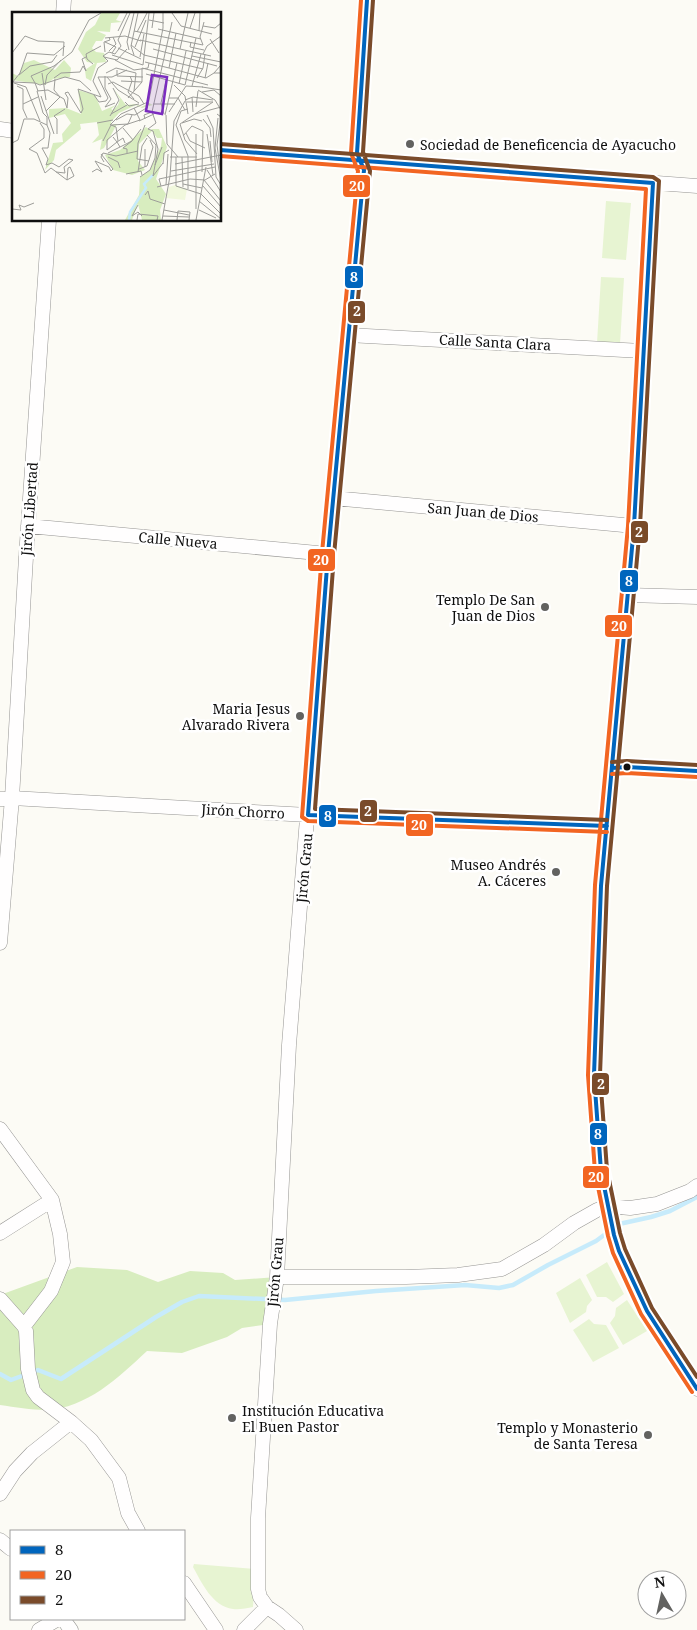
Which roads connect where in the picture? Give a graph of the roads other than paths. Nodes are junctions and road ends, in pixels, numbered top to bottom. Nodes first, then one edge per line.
1 (367, 0) edge
2 (221, 150) edge
3 (361, 161) junction
4 (653, 183) junction
5 (697, 186) edge
6 (49, 221) edge
7 (348, 335) junction
8 (642, 351) junction
9 (334, 498) junction
10 (28, 526) junction
11 (634, 526) junction
12 (328, 554) junction
13 (627, 595) junction
14 (697, 597) edge
15 (612, 768) junction
16 (697, 771) edge
17 (6, 798) edge
18 (308, 815) junction
19 (607, 826) junction
20 (0, 943) edge
21 (0, 1129) edge
22 (697, 1186) edge
23 (52, 1200) junction
24 (609, 1208) junction
25 (0, 1233) edge
26 (276, 1277) junction
27 (0, 1299) edge
28 (26, 1331) junction
29 (697, 1389) edge
30 (71, 1422) junction
31 (0, 1494) edge
32 (137, 1530) edge
33 (0, 1540) edge
34 (10, 1548) edge
35 (185, 1584) edge
36 (273, 1611) junction
37 (56, 1620) edge
38 (39, 1630) edge
39 (216, 1630) edge
40 (244, 1630) edge
41 (296, 1630) edge

1 - 3 street, Jirón Grau
2 - 3 street
3 - 4 street
3 - 7 street, Jirón Grau
4 - 5 street
4 - 8 street
6 - 10 street, Jirón Libertad
7 - 8 street, Calle Santa Clara
7 - 9 street, Jirón Grau
8 - 11 street
9 - 11 street, San Juan de Dios
9 - 12 street, Jirón Grau
10 - 12 street, Calle Nueva
10 - 17 street, Jirón Libertad
11 - 13 street
12 - 18 street, Jirón Grau
13 - 14 street
13 - 15 street
15 - 16 street
15 - 19 street
17 - 18 street, Jirón Chorro
17 - 20 street, Jirón Libertad
18 - 19 street, Jirón Chorro
18 - 26 street, Jirón Grau
19 - 24 street
21 - 23 street
22 - 24 street
23 - 25 street
23 - 28 street
24 - 26 street
24 - 29 street
26 - 36 street, Jirón Grau
27 - 28 street
28 - 30 street
30 - 31 street
30 - 32 street
33 - 34 street
35 - 39 street
36 - 40 street
36 - 41 street
37 - 38 street

